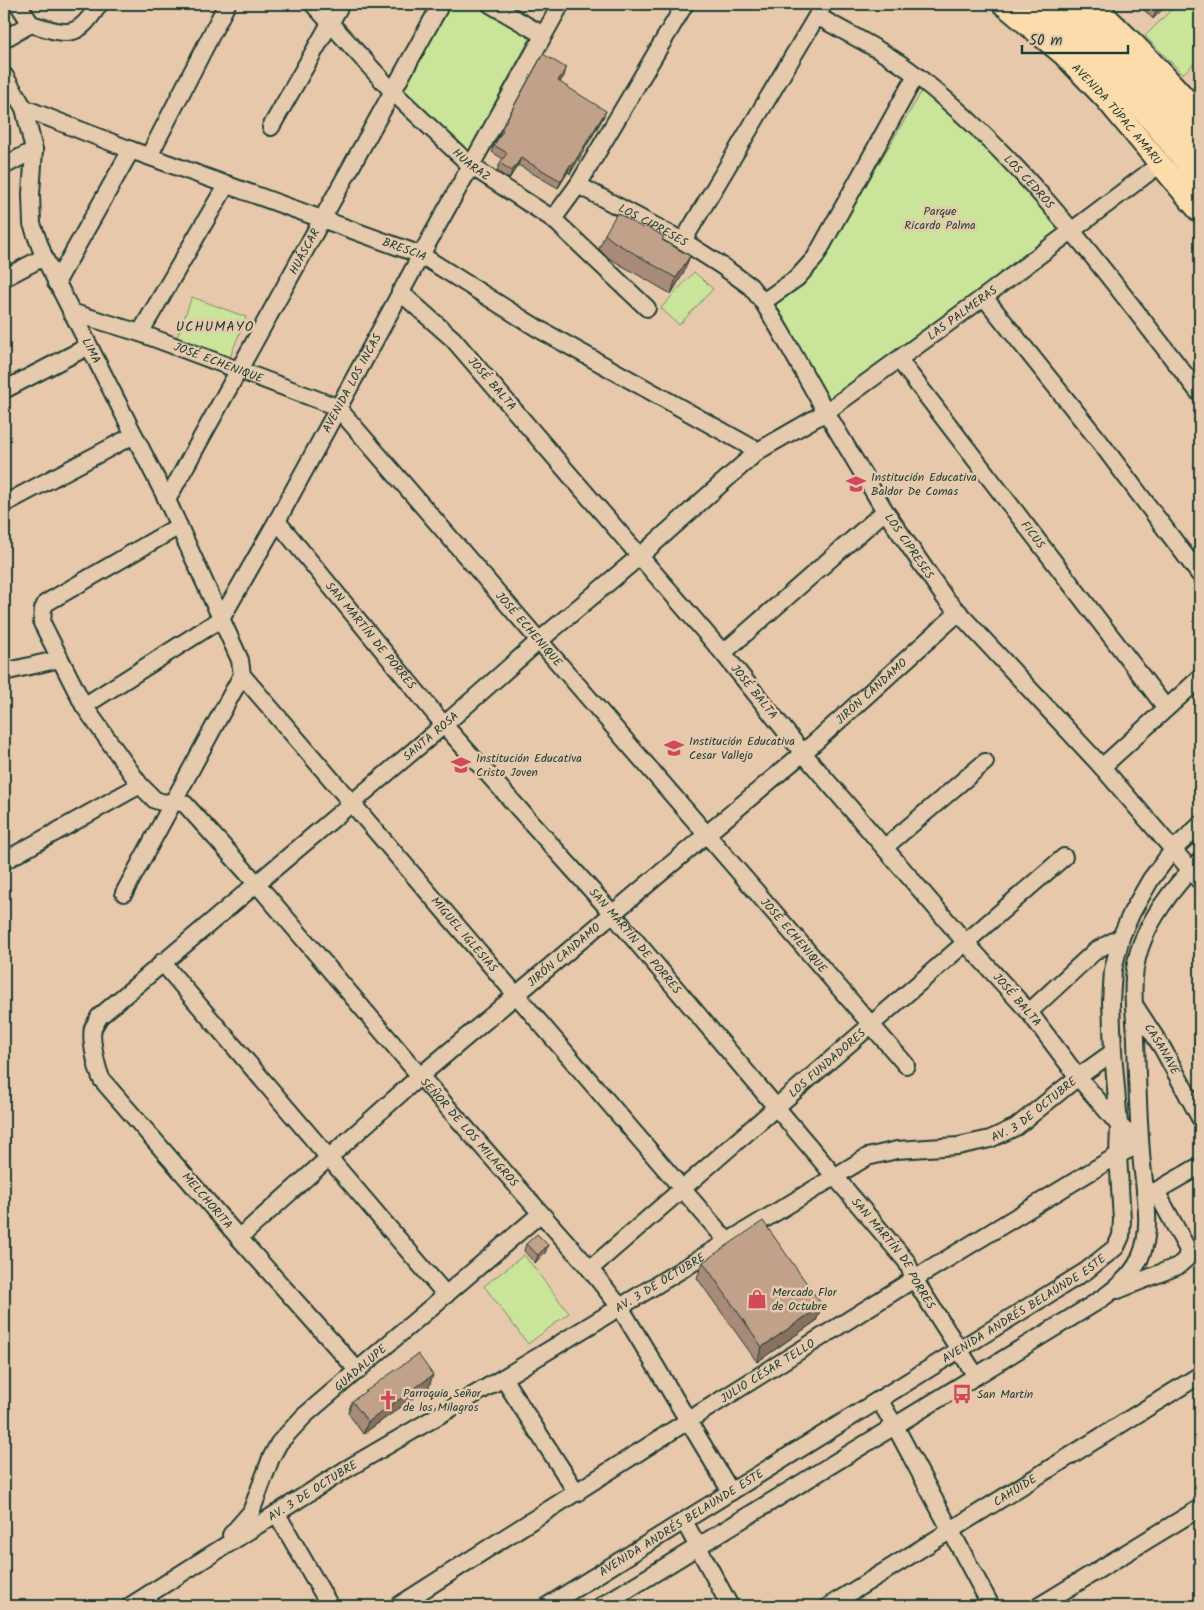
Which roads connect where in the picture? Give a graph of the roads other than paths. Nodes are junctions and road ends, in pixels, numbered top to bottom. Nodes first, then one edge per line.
1 (18, 4) edge
2 (99, 4) edge
3 (227, 4) edge
4 (313, 4) edge
5 (340, 4) edge
6 (441, 4) edge
7 (490, 4) edge
8 (561, 4) edge
9 (685, 4) edge
10 (1003, 4) edge
11 (1034, 4) edge
12 (1068, 4) edge
13 (1093, 4) edge
14 (820, 10) edge
15 (330, 22) junction
16 (30, 24) junction
17 (543, 35) junction
18 (4, 40) edge
19 (4, 75) edge
20 (916, 75) junction
21 (393, 92) junction
22 (24, 108) junction
23 (1200, 116) edge
24 (271, 127) dead end
25 (1200, 142) edge
26 (34, 150) junction
27 (131, 150) junction
28 (149, 156) junction
29 (1160, 164) junction
30 (4, 166) edge
31 (471, 166) junction
32 (1200, 178) edge
33 (226, 184) junction
34 (578, 184) junction
35 (1200, 212) edge
36 (323, 218) junction
37 (553, 219) junction
38 (1072, 230) junction
39 (683, 241) junction
40 (421, 255) junction
41 (44, 257) junction
42 (4, 278) edge
43 (56, 283) junction
44 (400, 292) junction
45 (984, 297) junction
46 (763, 302) junction
47 (647, 308) dead end
48 (71, 312) junction
49 (140, 333) junction
50 (89, 346) junction
51 (899, 360) junction
52 (239, 369) junction
53 (4, 390) edge
54 (1200, 394) edge
55 (337, 407) junction
56 (826, 412) junction
57 (134, 435) junction
58 (758, 451) junction
59 (168, 500) junction
60 (4, 504) edge
61 (885, 511) junction
62 (277, 521) junction
63 (179, 526) junction
64 (640, 556) junction
65 (1200, 575) edge
66 (959, 612) junction
67 (221, 619) junction
68 (540, 640) junction
69 (723, 653) junction
70 (60, 660) junction
71 (4, 672) edge
72 (242, 675) junction
73 (1200, 678) edge
74 (84, 706) junction
75 (1166, 708) junction
76 (444, 725) junction
77 (803, 753) junction
78 (985, 762) dead end
79 (1102, 767) junction
80 (140, 785) junction
81 (173, 801) junction
82 (351, 804) junction
83 (1200, 825) edge
84 (708, 834) junction
85 (884, 848) junction
86 (1173, 850) junction
87 (1064, 858) dead end
88 (4, 861) edge
89 (1197, 871) edge
90 (257, 884) junction
91 (124, 893) dead end
92 (612, 914) junction
93 (1121, 937) junction
94 (966, 943) junction
95 (162, 962) junction
96 (1112, 993) junction
97 (517, 996) junction
98 (1134, 1005) junction
99 (1029, 1012) junction
100 (100, 1017) joint
101 (872, 1025) junction
102 (1113, 1052) junction
103 (906, 1065) dead end
104 (420, 1076) junction
105 (1078, 1077) junction
106 (777, 1108) junction
107 (1200, 1118) edge
108 (1119, 1125) junction
109 (1140, 1144) junction
110 (1118, 1154) junction
111 (329, 1157) junction
112 (1196, 1168) dead end
113 (835, 1176) junction
114 (681, 1188) junction
115 (1150, 1191) junction
116 (540, 1214) junction
117 (239, 1238) junction
118 (727, 1241) junction
119 (590, 1269) junction
120 (914, 1279) junction
121 (1111, 1293) junction
122 (446, 1295) junction
123 (620, 1307) junction
124 (959, 1350) junction
125 (358, 1372) junction
126 (1200, 1375) edge
127 (976, 1376) junction
128 (503, 1378) junction
129 (879, 1400) junction
130 (689, 1420) junction
131 (895, 1426) junction
132 (731, 1492) junction
133 (576, 1493) junction
134 (1200, 1508) edge
135 (277, 1514) junction
136 (684, 1521) junction
137 (951, 1530) junction
138 (698, 1547) junction
139 (216, 1550) junction
140 (130, 1606) edge
141 (330, 1606) edge
142 (398, 1606) edge
143 (547, 1606) edge
144 (601, 1606) edge
145 (730, 1606) edge
146 (829, 1606) edge
147 (991, 1606) edge
148 (1039, 1606) edge

1 - 16 street
2 - 16 street
3 - 28 street
4 - 15 street, HUARAZ
5 - 15 street
6 - 21 street, HUÁSCAR
7 - 17 street
8 - 17 street, AVENIDA LOS INCAS
9 - 34 street
10 - 29 main road, AVENIDA TÚPAC AMARU
11 - 32 highway, AVENIDA TÚPAC AMARU
12 - 25 highway
13 - 23 main road
14 - 20 street, LOS CEDROS
14 - 39 street
15 - 21 street, HUARAZ
15 - 24 street
16 - 18 street
17 - 31 street, AVENIDA LOS INCAS
19 - 22 street, LIMA
20 - 38 street, LOS CEDROS
20 - 46 street
21 - 31 street, HUARAZ
21 - 36 street, HUÁSCAR
22 - 26 street, LIMA
22 - 27 street, BRESCIA
26 - 30 street
26 - 41 street, LIMA
27 - 28 street, BRESCIA
27 - 43 street
28 - 33 street, BRESCIA
29 - 35 main road, AVENIDA TÚPAC AMARU
29 - 38 street, LAS PALMERAS
31 - 37 street, HUARAZ
31 - 40 street, AVENIDA LOS INCAS
33 - 36 street, BRESCIA
33 - 49 street
34 - 37 street
34 - 39 street, LOS CIPRESES
36 - 40 street, BRESCIA
36 - 52 street, HUÁSCAR
37 - 47 street, HUARAZ
38 - 45 street, LAS PALMERAS
38 - 54 street, LOS CEDROS
39 - 46 street, LOS CIPRESES
40 - 44 street, AVENIDA LOS INCAS
40 - 58 street, BRESCIA
41 - 42 street
41 - 43 street, LIMA
43 - 48 street, LIMA
44 - 55 street, AVENIDA LOS INCAS
44 - 64 street, JOSÉ BALTA
45 - 51 street, LAS PALMERAS
45 - 65 street
46 - 56 street, LOS CIPRESES
48 - 49 street, JOSÉ ECHENIQUE
48 - 50 street, LIMA
49 - 52 street, JOSÉ ECHENIQUE
50 - 53 street
50 - 57 street, LIMA
51 - 56 street, LAS PALMERAS
51 - 75 street, FICUS
52 - 55 street, JOSÉ ECHENIQUE
52 - 59 street, HUÁSCAR
55 - 62 street, AVENIDA LOS INCAS
55 - 68 street, JOSÉ ECHENIQUE
56 - 58 street, LAS PALMERAS
56 - 61 street, LOS CIPRESES
57 - 59 street, LIMA
57 - 60 street
58 - 64 street, SANTA ROSA
59 - 63 street, LIMA
61 - 66 street, LOS CIPRESES
61 - 69 street
62 - 67 street, AVENIDA LOS INCAS
62 - 76 street, SAN MARTÍN DE PORRES
63 - 67 street, LIMA
63 - 70 street, SEÑOR DE LOS MILAGROS
64 - 68 street, SANTA ROSA
64 - 69 street, JOSÉ BALTA
66 - 77 street, JIRÓN CANDAMO
66 - 79 street, LOS CIPRESES
67 - 72 street, MIGUEL IGLESIAS
67 - 74 street, AVENIDA LOS INCAS
68 - 76 street, SANTA ROSA
68 - 84 street, JOSÉ ECHENIQUE
69 - 77 street, JOSÉ BALTA
70 - 71 street
70 - 74 street, SEÑOR DE LOS MILAGROS
72 - 81 street
72 - 82 street, MIGUEL IGLESIAS
73 - 75 street
74 - 80 street, SEÑOR DE LOS MILAGROS
75 - 79 street
76 - 82 street, SANTA ROSA
76 - 92 street, SAN MARTÍN DE PORRES
77 - 84 street, JIRÓN CANDAMO
77 - 85 street, JOSÉ BALTA
78 - 85 street
79 - 86 street, LOS CIPRESES
80 - 81 street, SEÑOR DE LOS MILAGROS
80 - 88 street
81 - 90 street, SEÑOR DE LOS MILAGROS
81 - 91 street
82 - 90 street, SANTA ROSA
82 - 97 street, MIGUEL IGLESIAS
83 - 86 street, AVENIDA ANDRÉS BELAÚNDE ESTE
84 - 92 street, JIRÓN CANDAMO
84 - 101 street, JOSÉ ECHENIQUE
85 - 94 street, JOSÉ BALTA
86 - 89 street, LOS CIPRESES
86 - 93 street, AVENIDA ANDRÉS BELAÚNDE ESTE
87 - 94 street, LOS FUNDADORES
89 - 98 street
90 - 95 street, SANTA ROSA
90 - 104 street, SEÑOR DE LOS MILAGROS
92 - 97 street, JIRÓN CANDAMO
92 - 106 street, SAN MARTÍN DE PORRES
93 - 96 street, AVENIDA ANDRÉS BELAÚNDE ESTE
93 - 99 street
94 - 99 street, JOSÉ BALTA
94 - 101 street, LOS FUNDADORES
95 - 100 street, SANTA ROSA
95 - 111 street
96 - 98 street, CASANAVE
96 - 102 street, AVENIDA ANDRÉS BELAÚNDE ESTE
97 - 104 street, JIRÓN CANDAMO
97 - 114 street, MIGUEL IGLESIAS
98 - 107 street, CASANAVE
98 - 109 street
99 - 105 street, JOSÉ BALTA
100 - 117 street, MELCHORITA
101 - 103 street, JOSÉ ECHENIQUE
101 - 106 street, LOS FUNDADORES
102 - 105 street, AV. 3 DE OCTUBRE
102 - 108 street, AVENIDA ANDRÉS BELAÚNDE ESTE
104 - 111 street, JIRÓN CANDAMO
104 - 116 street, SEÑOR DE LOS MILAGROS
105 - 108 street, JOSÉ BALTA
105 - 113 street, AV. 3 DE OCTUBRE
106 - 113 street, SAN MARTÍN DE PORRES
106 - 114 street, LOS FUNDADORES
108 - 109 street, JOSÉ BALTA
108 - 110 street, AVENIDA ANDRÉS BELAÚNDE ESTE
109 - 110 street, JULIO CÉSAR TELLO
109 - 115 street
110 - 120 street, JULIO CÉSAR TELLO
110 - 124 street, AVENIDA ANDRÉS BELAÚNDE ESTE
111 - 117 street, JIRÓN CANDAMO
111 - 122 street
112 - 115 street
113 - 118 street, AV. 3 DE OCTUBRE
113 - 120 street, SAN MARTÍN DE PORRES
114 - 118 street, MIGUEL IGLESIAS
114 - 119 street, LOS FUNDADORES
115 - 121 street
115 - 121 street
116 - 119 street, SEÑOR DE LOS MILAGROS
116 - 122 street, GUADALUPE
117 - 125 street, MELCHORITA
118 - 123 street, AV. 3 DE OCTUBRE
119 - 123 street, SEÑOR DE LOS MILAGROS
120 - 124 street, SAN MARTÍN DE PORRES
120 - 130 street, JULIO CÉSAR TELLO
121 - 127 street
122 - 125 street, GUADALUPE
123 - 128 street, AV. 3 DE OCTUBRE
123 - 130 street, SEÑOR DE LOS MILAGROS
124 - 127 street, SAN MARTÍN DE PORRES
124 - 129 street, AVENIDA ANDRÉS BELAÚNDE ESTE
125 - 139 street, GUADALUPE
126 - 137 street, CAHUIDE
127 - 131 street
128 - 133 street
128 - 135 street, AV. 3 DE OCTUBRE
129 - 131 street
129 - 132 street, AVENIDA ANDRÉS BELAÚNDE ESTE
130 - 132 street, SEÑOR DE LOS MILAGROS
130 - 133 street, JULIO CÉSAR TELLO
131 - 137 street
131 - 138 street
132 - 136 street, AVENIDA ANDRÉS BELAÚNDE ESTE
133 - 142 street, JULIO CÉSAR TELLO
134 - 148 street
135 - 139 street, AV. 3 DE OCTUBRE
135 - 141 street
136 - 138 street
136 - 143 street, AVENIDA ANDRÉS BELAÚNDE ESTE
137 - 146 street, CAHUIDE
137 - 147 street
138 - 144 street
138 - 145 street
139 - 140 street

